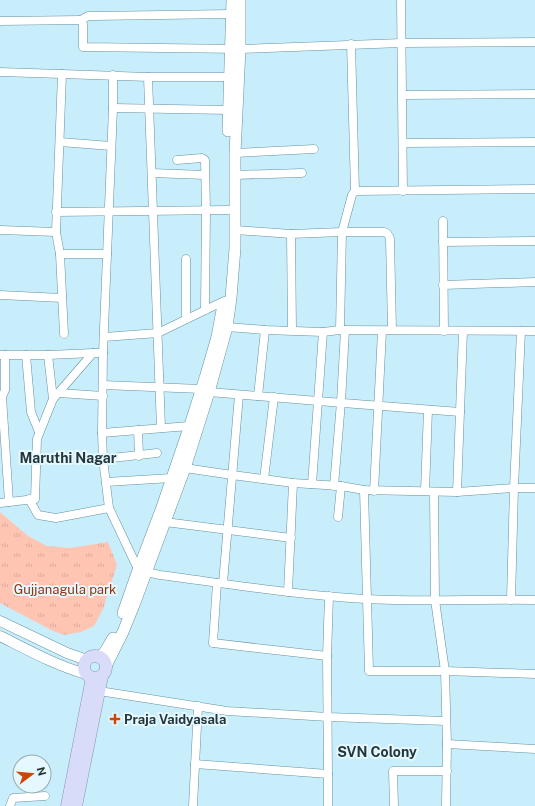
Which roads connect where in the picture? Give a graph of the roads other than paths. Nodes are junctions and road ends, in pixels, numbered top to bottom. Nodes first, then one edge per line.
1 (232, 0) edge
2 (240, 0) edge
3 (401, 0) edge
4 (232, 14) junction
5 (81, 20) junction
6 (0, 21) edge
7 (535, 42) edge
8 (402, 43) junction
9 (351, 44) junction
10 (235, 49) junction
11 (0, 72) edge
12 (62, 74) junction
13 (113, 76) junction
14 (148, 77) junction
15 (230, 77) junction
16 (535, 94) edge
17 (403, 95) junction
18 (113, 108) junction
19 (150, 108) junction
20 (229, 110) junction
21 (60, 142) junction
22 (535, 142) edge
23 (403, 143) junction
24 (111, 146) junction
25 (314, 149) dead end
26 (235, 153) junction
27 (177, 160) dead end
28 (152, 173) junction
29 (302, 173) dead end
30 (205, 175) junction
31 (235, 175) junction
32 (535, 189) edge
33 (355, 191) junction
34 (403, 191) junction
35 (228, 210) junction
36 (109, 211) junction
37 (153, 211) junction
38 (206, 211) junction
39 (56, 212) junction
40 (443, 221) dead end
41 (0, 230) edge
42 (235, 230) junction
43 (56, 232) junction
44 (342, 232) junction
45 (291, 234) junction
46 (535, 240) edge
47 (443, 242) junction
48 (60, 254) junction
49 (107, 254) junction
50 (186, 259) dead end
51 (535, 282) edge
52 (443, 285) junction
53 (0, 295) edge
54 (62, 298) junction
55 (227, 301) junction
56 (205, 310) junction
57 (186, 319) junction
58 (227, 326) junction
59 (265, 330) junction
60 (292, 330) junction
61 (342, 330) junction
62 (392, 330) junction
63 (382, 331) junction
64 (444, 331) junction
65 (463, 331) junction
66 (521, 331) junction
67 (535, 331) edge
68 (323, 332) junction
69 (158, 333) junction
70 (64, 334) dead end
71 (104, 337) junction
72 (92, 353) junction
73 (103, 353) junction
74 (3, 355) edge
75 (26, 355) junction
76 (48, 355) junction
77 (103, 385) junction
78 (160, 387) junction
79 (205, 391) junction
80 (239, 394) junction
81 (56, 396) junction
82 (103, 396) junction
83 (258, 396) junction
84 (274, 397) junction
85 (318, 401) junction
86 (342, 402) junction
87 (378, 406) junction
88 (428, 410) junction
89 (460, 412) junction
90 (189, 426) junction
91 (161, 428) junction
92 (138, 430) junction
93 (39, 432) junction
94 (102, 433) junction
95 (158, 453) dead end
96 (139, 456) junction
97 (103, 460) junction
98 (185, 468) junction
99 (232, 475) junction
100 (172, 478) junction
101 (264, 479) junction
102 (106, 482) junction
103 (293, 483) junction
104 (312, 484) junction
105 (338, 486) junction
106 (514, 488) junction
107 (535, 488) edge
108 (364, 490) junction
109 (374, 491) junction
110 (425, 491) junction
111 (434, 492) junction
112 (457, 492) junction
113 (29, 499) junction
114 (9, 502) junction
115 (0, 503) edge
116 (108, 508) junction
117 (338, 517) dead end
118 (165, 522) junction
119 (227, 530) junction
120 (291, 538) junction
121 (142, 570) junction
122 (220, 583) junction
123 (288, 592) junction
124 (329, 596) junction
125 (367, 599) junction
126 (435, 600) junction
127 (511, 600) junction
128 (535, 600) edge
129 (0, 621) edge
130 (0, 636) edge
131 (327, 656) junction
132 (87, 660) joint
133 (97, 670) junction
134 (445, 671) junction
135 (535, 674) edge
136 (99, 690) junction
137 (198, 706) junction
138 (328, 717) junction
139 (446, 721) junction
140 (447, 744) junction
141 (535, 749) edge
142 (195, 764) junction
143 (447, 771) junction
144 (328, 774) junction
145 (45, 796) dead end
146 (10, 806) edge
147 (67, 806) edge
148 (76, 806) edge
149 (193, 806) edge
150 (328, 806) edge
151 (394, 806) edge
152 (446, 806) edge

1 - 4 main road
2 - 10 main road
3 - 8 street
4 - 5 street
4 - 10 main road
5 - 6 street
5 - 10 street
7 - 8 street
8 - 9 street
8 - 17 street
9 - 10 street
9 - 33 street
10 - 15 main road
10 - 26 main road
11 - 12 street
12 - 13 street
12 - 21 street
13 - 14 street
13 - 18 street
14 - 15 street
14 - 19 street
15 - 20 main road
16 - 17 street
17 - 23 street
18 - 19 street
18 - 24 street
19 - 20 street
19 - 28 street
20 - 35 main road
21 - 24 street
21 - 39 street
22 - 23 street
23 - 34 street
24 - 36 street
25 - 26 street
26 - 31 main road
27 - 30 street
28 - 30 street
28 - 37 street
29 - 31 street
30 - 38 street
31 - 42 main road
32 - 34 street
33 - 34 street
33 - 44 street
35 - 38 street
35 - 55 main road
36 - 37 street
36 - 39 street
36 - 49 street
37 - 38 street
37 - 69 street
38 - 56 street
39 - 43 street
40 - 47 street
41 - 43 street
42 - 45 street
42 - 55 main road
43 - 48 street
44 - 45 street
44 - 61 street
44 - 62 street
45 - 60 street
46 - 47 street
47 - 52 street
48 - 49 street
48 - 54 street
49 - 71 street
50 - 57 street
51 - 52 street
52 - 64 street
53 - 54 street
54 - 70 street
55 - 56 street
55 - 58 main road
55 - 79 main road
56 - 57 street
57 - 69 street
58 - 59 street
58 - 79 main road
59 - 60 street
59 - 83 street
60 - 68 street
61 - 63 street
61 - 68 street
61 - 86 street
62 - 63 street
62 - 64 street
63 - 87 street
64 - 65 street
65 - 66 street
65 - 89 street
66 - 67 street
66 - 106 street
68 - 85 street
69 - 71 street
69 - 78 street
71 - 73 street
72 - 73 street
72 - 76 street
72 - 81 street
73 - 77 street
74 - 75 street
74 - 114 street
75 - 76 street
75 - 93 street
76 - 81 street
77 - 78 street
77 - 82 street
78 - 79 street
78 - 91 street
79 - 80 street
79 - 90 main road
79 - 98 main road
80 - 83 street
80 - 99 street
81 - 82 street
81 - 93 street
82 - 94 street
83 - 84 street
84 - 85 street
84 - 101 street
85 - 86 street
85 - 104 street
86 - 87 street
86 - 105 street
87 - 88 street
87 - 109 street
88 - 89 street
88 - 110 street
89 - 112 street
90 - 91 street
90 - 100 main road
91 - 92 street
92 - 94 street
92 - 96 street
93 - 113 street
94 - 97 street
95 - 96 street
96 - 97 street
97 - 102 street
98 - 99 street
98 - 118 main road
99 - 101 street
99 - 119 street
100 - 102 street
100 - 121 main road
101 - 103 street
102 - 116 street
103 - 104 street
103 - 120 street
104 - 105 street
105 - 108 street
105 - 117 street
106 - 107 street
106 - 112 street
106 - 127 street
108 - 109 street
108 - 125 street
109 - 110 street
110 - 111 street
111 - 112 street
111 - 126 street
113 - 114 street
113 - 116 street
114 - 115 street
116 - 121 street
118 - 119 street
118 - 121 main road
119 - 120 street
119 - 122 street
120 - 123 street
121 - 122 street
121 - 133 main road
122 - 123 street
122 - 131 street
123 - 124 street
124 - 125 street
124 - 131 street
125 - 126 street
125 - 134 street
126 - 127 street
126 - 134 street
127 - 128 street
129 - 132 street
130 - 133 street
131 - 138 street
132 - 133 main road
133 - 136 main road
133 - 147 main road
134 - 135 street
134 - 139 street
136 - 137 street
136 - 148 main road
137 - 138 street
137 - 142 street
138 - 139 street
138 - 144 street
139 - 140 street
140 - 141 street
140 - 143 street
142 - 144 street
142 - 149 street
143 - 151 street
143 - 152 street
144 - 150 street
145 - 146 street

